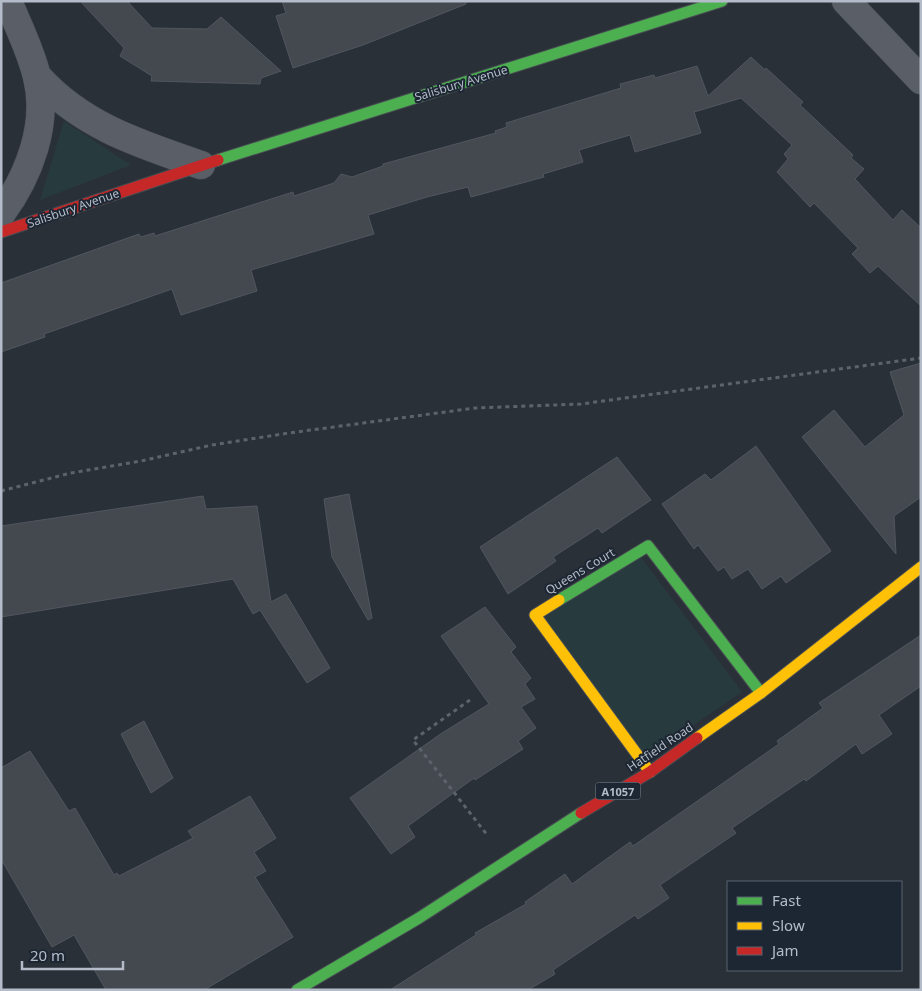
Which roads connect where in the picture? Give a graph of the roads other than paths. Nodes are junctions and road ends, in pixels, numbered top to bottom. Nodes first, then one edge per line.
1 (8, 1) edge
2 (722, 1) edge
3 (846, 1) edge
4 (38, 77) junction
5 (921, 80) edge
6 (201, 165) junction
7 (1, 214) edge
8 (1, 232) edge
9 (921, 567) edge
10 (761, 693) junction
11 (650, 772) junction
12 (297, 990) edge

1 - 4 street
2 - 6 street, Salisbury Avenue
3 - 5 street
4 - 6 street
4 - 7 street
6 - 8 street, Salisbury Avenue
9 - 10 street, Hatfield Road / A1057
10 - 11 street, Hatfield Road / A1057
10 - 11 street, Queens Court
11 - 12 street, Hatfield Road / A1057

